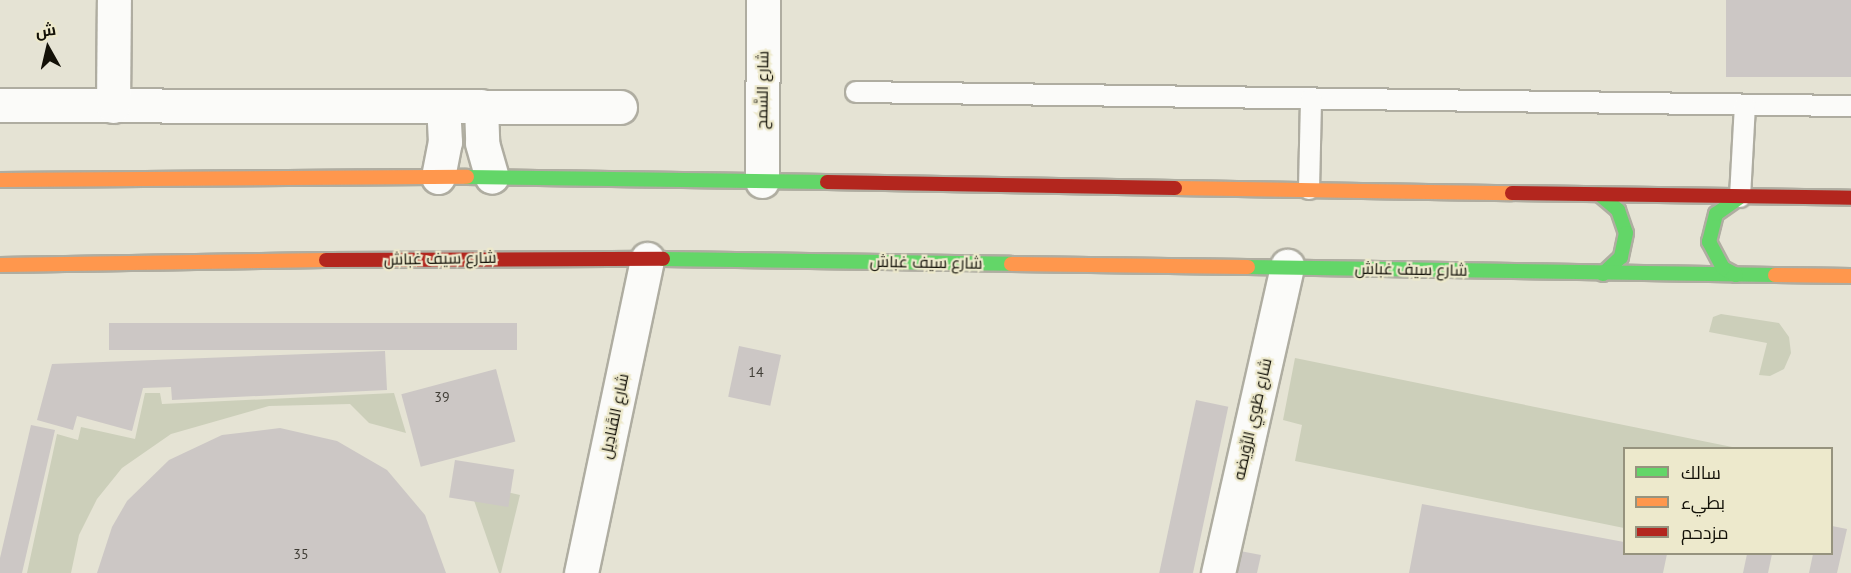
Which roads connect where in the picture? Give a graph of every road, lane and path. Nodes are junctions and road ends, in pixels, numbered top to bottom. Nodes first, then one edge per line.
1 (114, 0) edge
2 (763, 0) edge
3 (856, 93) dead end
4 (1311, 99) junction
5 (0, 105) edge
6 (1744, 105) junction
7 (113, 106) junction
8 (481, 106) junction
9 (1851, 106) edge
10 (443, 107) junction
11 (620, 107) dead end
12 (438, 177) junction
13 (492, 177) junction
14 (0, 180) edge
15 (46, 180) junction
16 (762, 181) junction
17 (1309, 189) junction
18 (1599, 194) junction
19 (1740, 196) junction
20 (1, 197) edge
21 (1851, 198) edge
22 (0, 253) edge
23 (647, 259) junction
24 (48, 264) junction
25 (0, 265) edge
26 (1287, 266) junction
27 (1603, 274) junction
28 (1736, 275) junction
29 (1851, 276) edge
30 (581, 573) edge
31 (1218, 573) edge

1 - 7 street
2 - 16 street, شارع السَّمح
3 - 4 lane
4 - 6 lane
4 - 17 lane
5 - 7 street
6 - 9 lane
6 - 19 lane
7 - 10 street
8 - 10 street
8 - 11 street
8 - 13 street
10 - 12 street
12 - 13 street
12 - 15 street
13 - 16 street
14 - 15 street
15 - 20 street
16 - 17 street
17 - 18 street
18 - 19 street
18 - 27 street
19 - 21 street
19 - 28 street
22 - 24 street
23 - 24 street, شارع سيف غباش
23 - 26 street, شارع سيف غباش
23 - 30 street, شارع القَنادِيل
24 - 25 street, شارع سيف غباش
26 - 27 street, شارع سيف غباش
26 - 31 street, شارع طَوِي الرِّوَيضه
27 - 28 street, شارع سيف غباش
28 - 29 street, شارع سيف غباش

